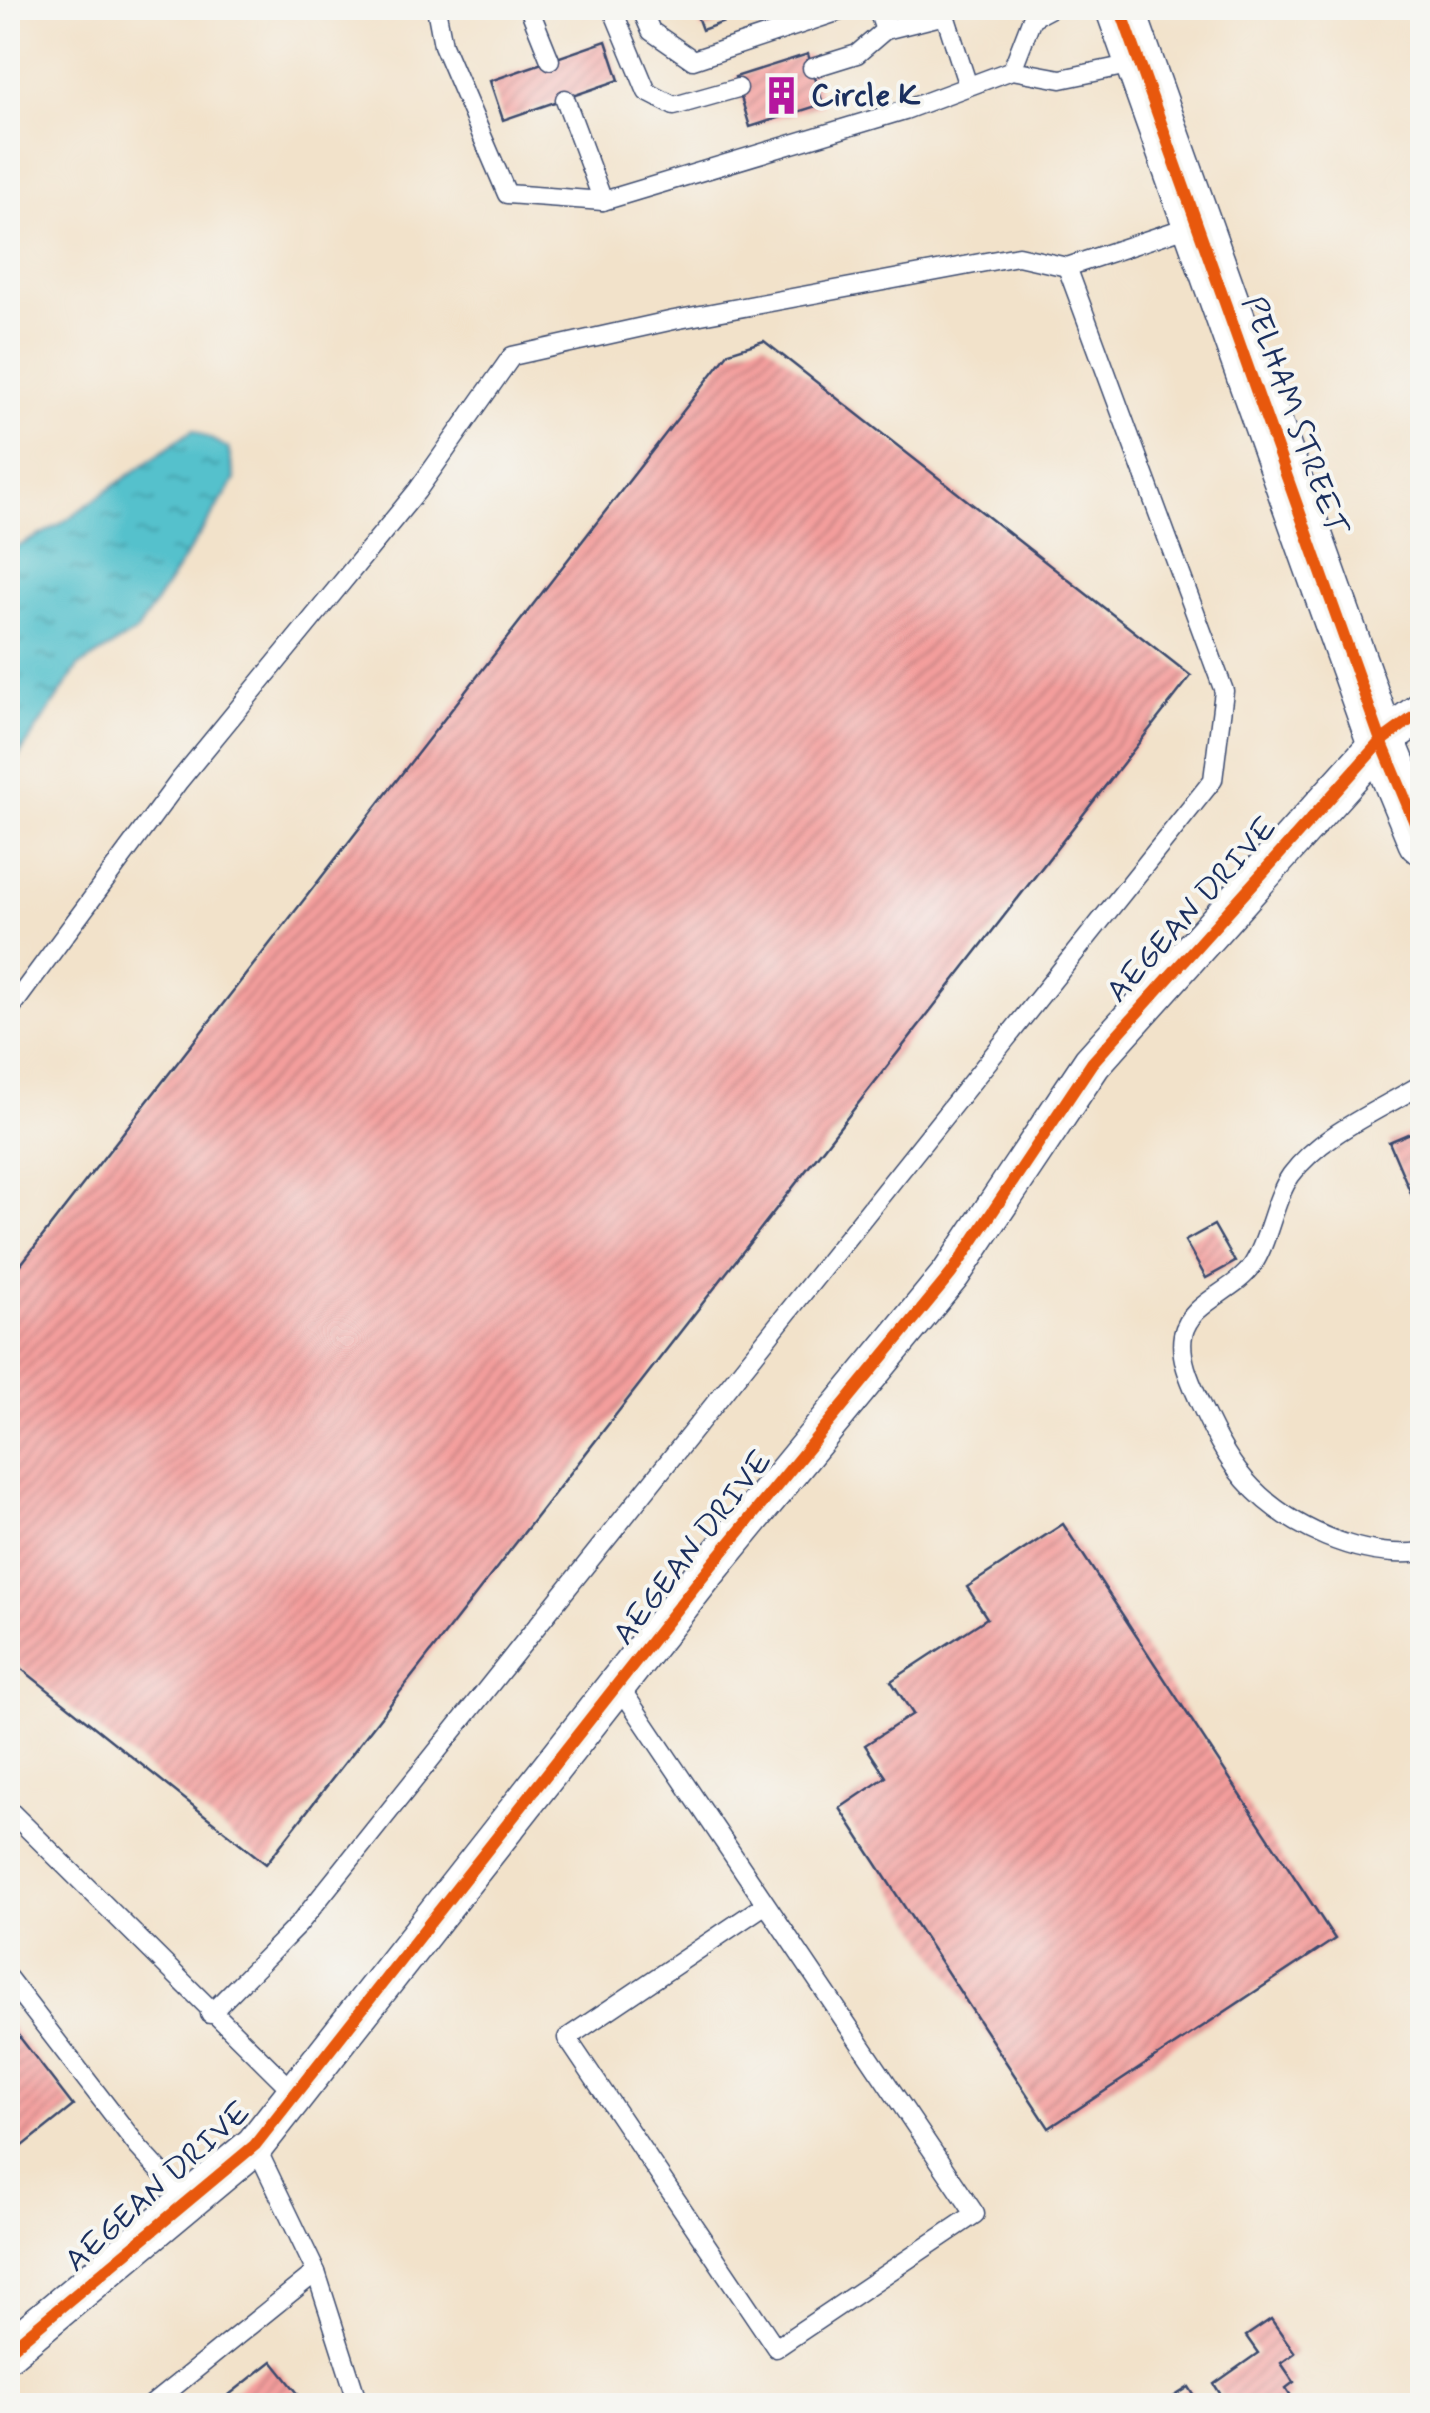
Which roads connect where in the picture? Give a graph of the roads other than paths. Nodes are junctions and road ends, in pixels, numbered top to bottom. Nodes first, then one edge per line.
1 (436, 8) edge
2 (529, 8) edge
3 (612, 8) edge
4 (641, 8) edge
5 (849, 8) edge
6 (877, 8) edge
7 (1051, 8) edge
8 (1120, 8) edge
9 (948, 11) edge
10 (885, 30) junction
11 (550, 60) dead end
12 (1140, 62) junction
13 (812, 68) dead end
14 (1012, 70) junction
15 (968, 86) junction
16 (738, 88) dead end
17 (565, 98) dead end
18 (603, 200) junction
19 (1196, 224) junction
20 (1067, 267) junction
21 (1422, 711) edge
22 (1381, 741) junction
23 (1422, 840) edge
24 (8, 1012) edge
25 (1422, 1084) edge
26 (1422, 1552) edge
27 (619, 1686) junction
28 (8, 1809) edge
29 (766, 1904) junction
30 (8, 1978) edge
31 (210, 2014) junction
32 (296, 2094) junction
33 (255, 2145) junction
34 (190, 2204) junction
35 (316, 2272) junction
36 (8, 2351) edge
37 (150, 2406) edge
38 (360, 2406) edge

1 - 18 lane
2 - 11 lane
3 - 16 lane
4 - 5 lane
6 - 10 lane
7 - 14 lane
8 - 12 street, PELHAM STREET
9 - 10 lane
9 - 15 lane
10 - 13 lane
12 - 14 lane
12 - 19 street, PELHAM STREET
14 - 15 lane
15 - 18 lane
17 - 18 lane
19 - 20 lane
19 - 22 street, PELHAM STREET
20 - 24 lane
20 - 31 lane
21 - 22 street, AEGEAN DRIVE
22 - 23 street, PELHAM STREET
22 - 27 street, AEGEAN DRIVE
25 - 26 lane
27 - 29 lane
27 - 32 street, AEGEAN DRIVE
28 - 31 lane
29 - 29 lane
30 - 34 lane
31 - 32 lane
32 - 33 street, AEGEAN DRIVE
33 - 34 street, AEGEAN DRIVE
33 - 35 lane
34 - 36 street, AEGEAN DRIVE
35 - 37 lane
35 - 38 lane

